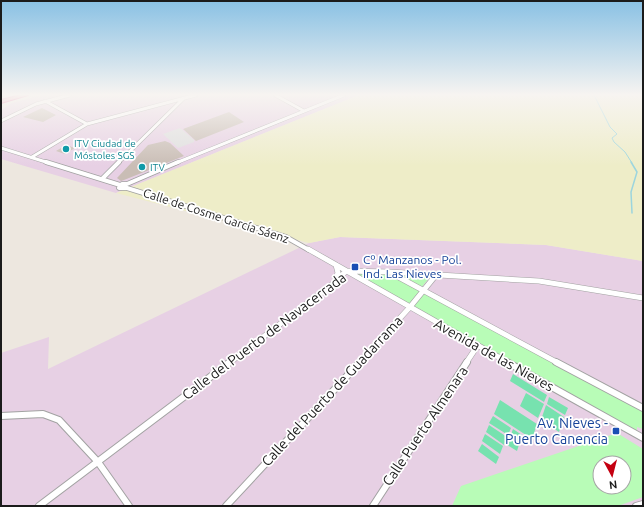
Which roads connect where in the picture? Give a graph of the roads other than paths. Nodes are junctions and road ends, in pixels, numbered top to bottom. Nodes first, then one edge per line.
1 (77, 119) edge
2 (107, 119) edge
3 (162, 119) edge
4 (285, 119) edge
5 (87, 124) junction
6 (1, 148) edge
7 (32, 157) junction
8 (102, 179) junction
9 (127, 186) junction
10 (336, 265) junction
11 (346, 271) junction
12 (389, 272) junction
13 (436, 275) junction
14 (334, 283) junction
15 (424, 291) junction
16 (643, 298) edge
17 (410, 308) junction
18 (478, 345) junction
19 (643, 408) edge
20 (1, 416) edge
21 (643, 438) edge
22 (98, 462) junction
23 (643, 504) edge
24 (39, 506) edge
25 (129, 506) edge
26 (226, 506) edge
27 (373, 506) edge
28 (636, 506) edge

1 - 5 street
2 - 5 street
3 - 8 street
4 - 9 street
5 - 7 street
6 - 7 street
7 - 8 street
8 - 9 street, Calle de Cosme García Sáenz
9 - 10 street, Calle de Cosme García Sáenz
10 - 11 street, Calle de Cosme García Sáenz
10 - 14 street
11 - 12 street, Calle del Puerto de Navacerrada
11 - 14 street, Calle del Puerto de Navacerrada
11 - 17 street, Avenida de las Nieves
12 - 13 street, Calle del Puerto de Navacerrada
12 - 15 street, Avenida de las Nieves
13 - 15 street, Calle del Puerto de Guadarrama
13 - 16 street, Calle del Puerto de Navacerrada
14 - 22 street, Calle del Puerto de Navacerrada
15 - 17 street, Calle del Puerto de Guadarrama
15 - 19 street, Avenida de las Nieves
17 - 18 street, Avenida de las Nieves
17 - 26 street, Calle del Puerto de Guadarrama
18 - 21 street, Avenida de las Nieves
18 - 27 street, Calle Puerto Almenara
20 - 22 street
22 - 24 street, Calle del Puerto de Navacerrada
22 - 25 street
23 - 28 street

